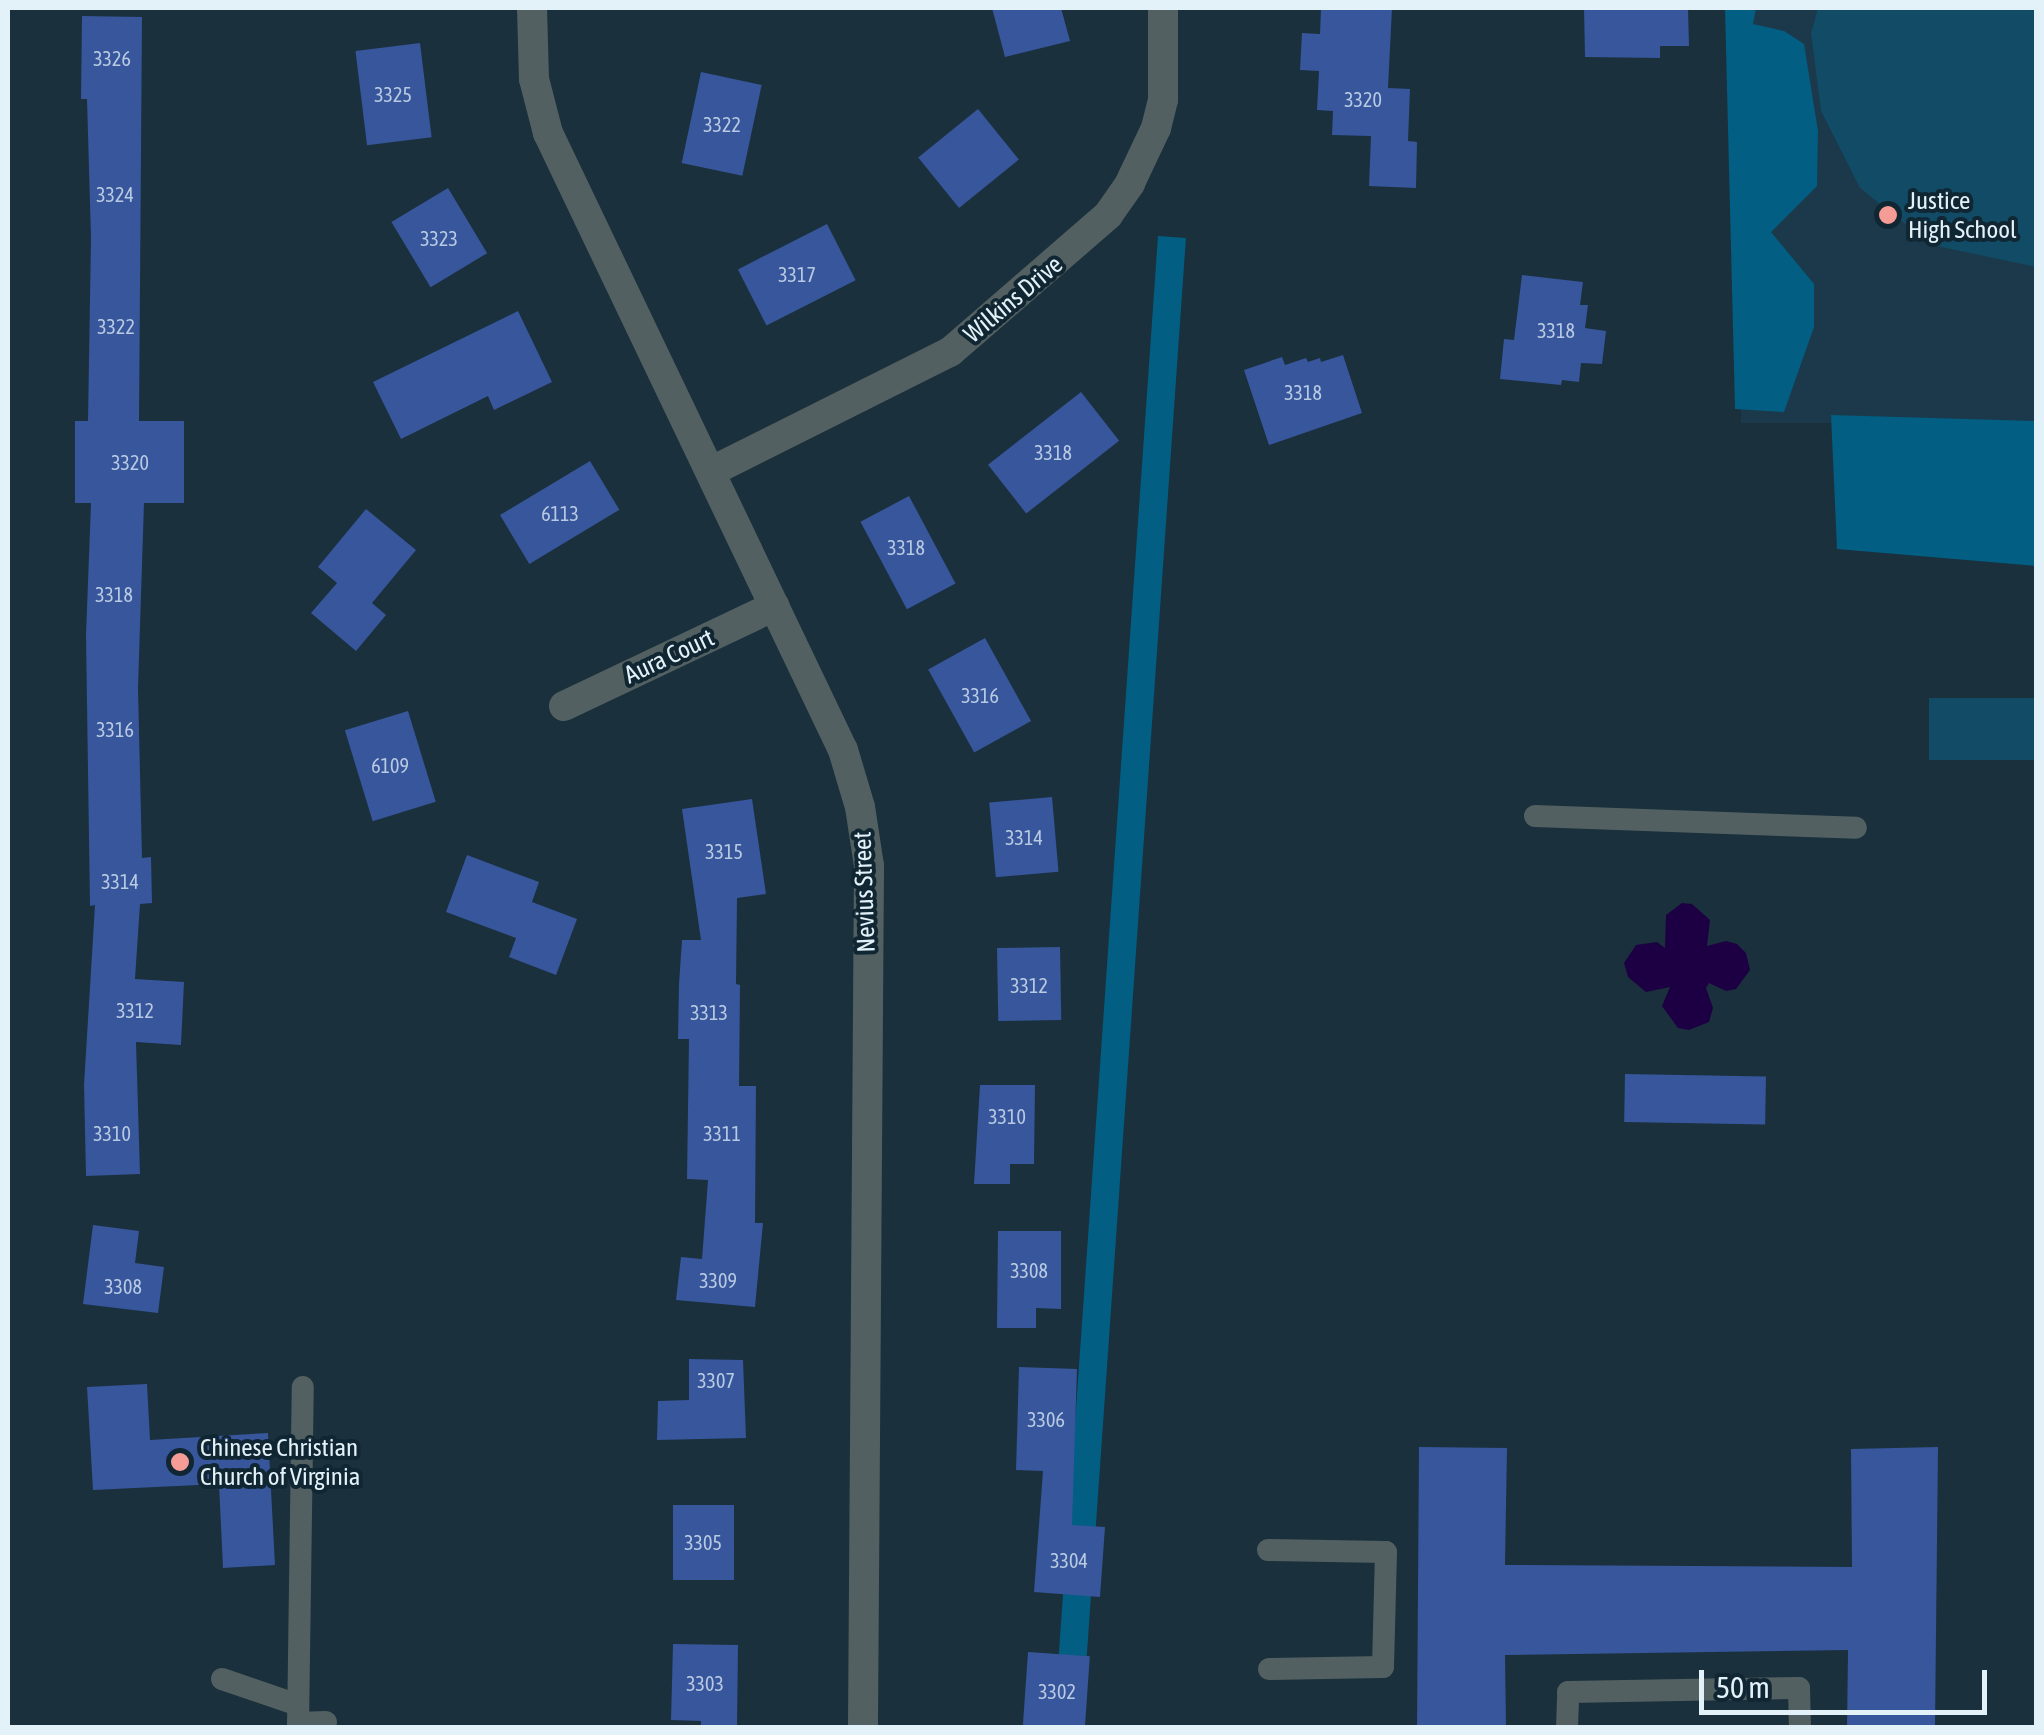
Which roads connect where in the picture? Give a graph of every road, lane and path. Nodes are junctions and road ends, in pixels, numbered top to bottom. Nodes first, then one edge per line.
1 (532, 8) edge
2 (1164, 8) edge
3 (712, 472) junction
4 (775, 606) junction
5 (564, 706) dead end
6 (1536, 816) dead end
7 (1856, 828) dead end
8 (303, 1387) dead end
9 (1268, 1550) dead end
10 (1269, 1670) dead end
11 (222, 1679) dead end
12 (298, 1719) edge
13 (326, 1722) dead end
14 (864, 1728) edge
15 (1567, 1728) edge
16 (1800, 1728) edge

1 - 3 street, Nevius Street
2 - 3 street, Wilkins Drive
3 - 4 street, Nevius Street
4 - 5 street, Aura Court
4 - 14 street, Nevius Street
6 - 7 lane
8 - 12 lane
9 - 10 lane
11 - 12 lane
12 - 13 lane
15 - 16 lane

